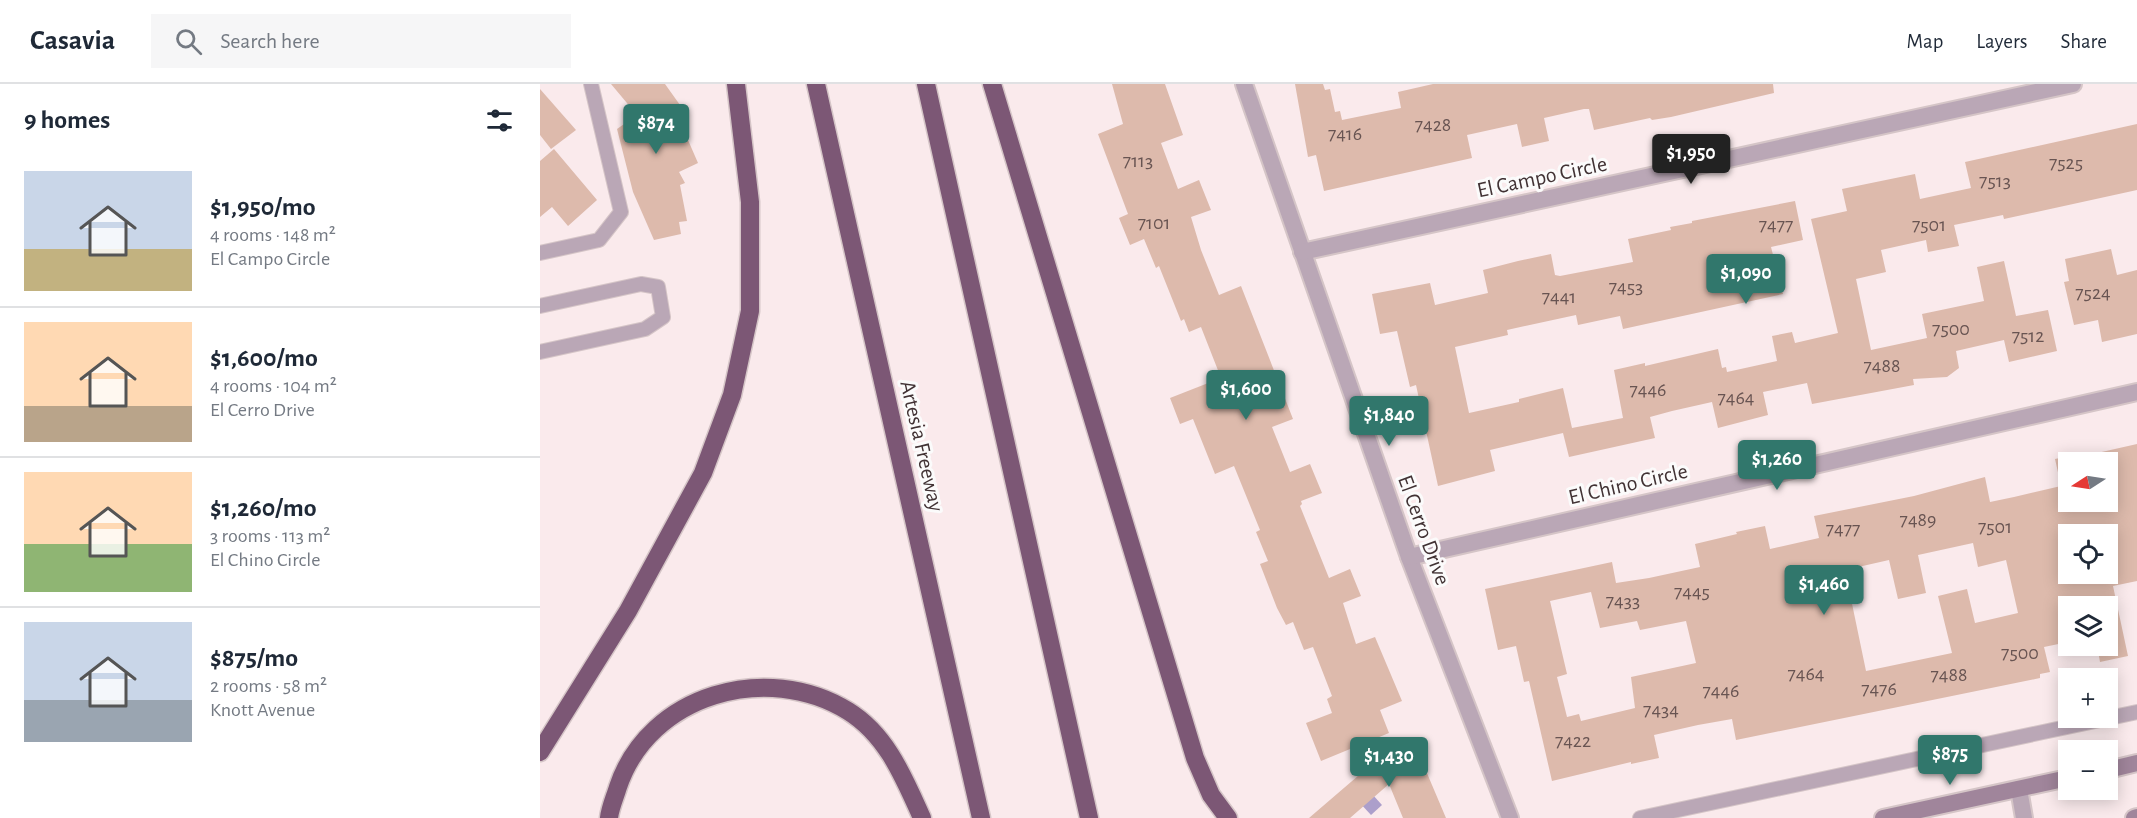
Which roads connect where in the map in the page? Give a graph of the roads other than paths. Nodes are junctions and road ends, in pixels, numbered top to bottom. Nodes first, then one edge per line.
1 (591, 84) edge
2 (736, 84) edge
3 (816, 84) edge
4 (926, 84) edge
5 (992, 84) edge
6 (1244, 84) edge
7 (2073, 84) edge
8 (1302, 252) junction
9 (540, 254) edge
10 (540, 306) edge
11 (540, 352) edge
12 (2137, 392) edge
13 (1409, 557) junction
14 (2137, 712) edge
15 (540, 752) edge
16 (2137, 763) edge
17 (2118, 768) edge
18 (2058, 780) edge
19 (1083, 789) junction
20 (2019, 789) junction
21 (609, 818) edge
22 (922, 818) edge
23 (981, 818) edge
24 (1089, 818) edge
25 (1096, 818) edge
26 (1228, 818) edge
27 (1510, 818) edge
28 (1640, 818) edge
29 (1883, 818) edge
30 (2024, 818) edge

1 - 9 lane
2 - 15 highway
3 - 23 highway, Artesia Freeway
4 - 19 highway
5 - 26 highway
6 - 8 street, El Cerro Drive
7 - 8 street, El Campo Circle
8 - 13 street, El Cerro Drive
10 - 11 lane
12 - 13 street, El Chino Circle
13 - 27 street, El Cerro Drive
14 - 28 lane
16 - 17 main road
18 - 20 main road
19 - 24 highway
19 - 25 highway
20 - 29 main road
20 - 30 street
21 - 22 highway

